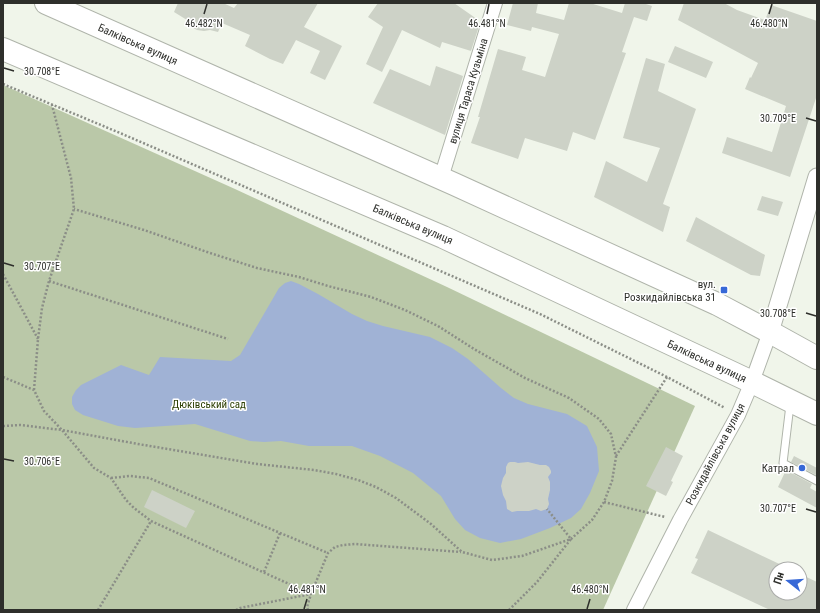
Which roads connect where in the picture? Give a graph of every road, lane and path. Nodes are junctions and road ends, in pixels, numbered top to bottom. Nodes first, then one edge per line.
1 (46, 3) edge
2 (491, 5) edge
3 (3, 49) edge
4 (3, 84) edge
5 (52, 104) junction
6 (817, 177) edge
7 (441, 178) junction
8 (74, 209) junction
9 (3, 274) edge
10 (50, 281) junction
11 (770, 332) junction
12 (38, 339) junction
13 (228, 339) dead end
14 (817, 358) edge
15 (3, 377) edge
16 (667, 378) junction
17 (752, 382) junction
18 (34, 390) junction
19 (791, 401) junction
20 (817, 414) edge
21 (738, 415) junction
22 (3, 426) edge
23 (62, 430) junction
24 (616, 457) junction
25 (111, 478) junction
26 (817, 481) edge
27 (604, 502) junction
28 (547, 509) dead end
29 (680, 520) junction
30 (151, 521) junction
31 (280, 533) junction
32 (571, 539) junction
33 (462, 552) junction
34 (328, 554) junction
35 (264, 572) junction
36 (311, 594) junction
37 (98, 610) edge
38 (236, 610) edge
39 (308, 610) edge
40 (509, 610) edge
41 (634, 610) edge

1 - 7 main road, Балківська вулиця
2 - 7 street, вулиця Тараса Кузьміна
3 - 17 main road, Балківська вулиця
4 - 5 path
5 - 8 path
5 - 16 path
6 - 11 street, Розкидайлівська вулиця
7 - 11 main road, Балківська вулиця
8 - 10 path
8 - 24 path
9 - 12 path
10 - 12 path
10 - 13 path
11 - 14 main road, Балківська вулиця
11 - 17 street, Розкидайлівська вулиця
12 - 18 path
15 - 18 path
16 - 21 path
16 - 24 path
17 - 19 main road, Балківська вулиця
17 - 21 street, Розкидайлівська вулиця
18 - 23 path
19 - 20 main road, Балківська вулиця
19 - 26 lane
21 - 29 street, Розкидайлівська вулиця
22 - 23 path
23 - 25 path
23 - 33 path
24 - 27 path
25 - 30 path
25 - 31 path
27 - 29 path
27 - 32 path
28 - 32 path
29 - 41 street, Розкидайлівська вулиця
30 - 35 path
30 - 37 path
31 - 34 path
31 - 35 path
32 - 33 path
32 - 40 path
33 - 34 path
34 - 36 path
35 - 36 path
36 - 38 path
36 - 39 path

